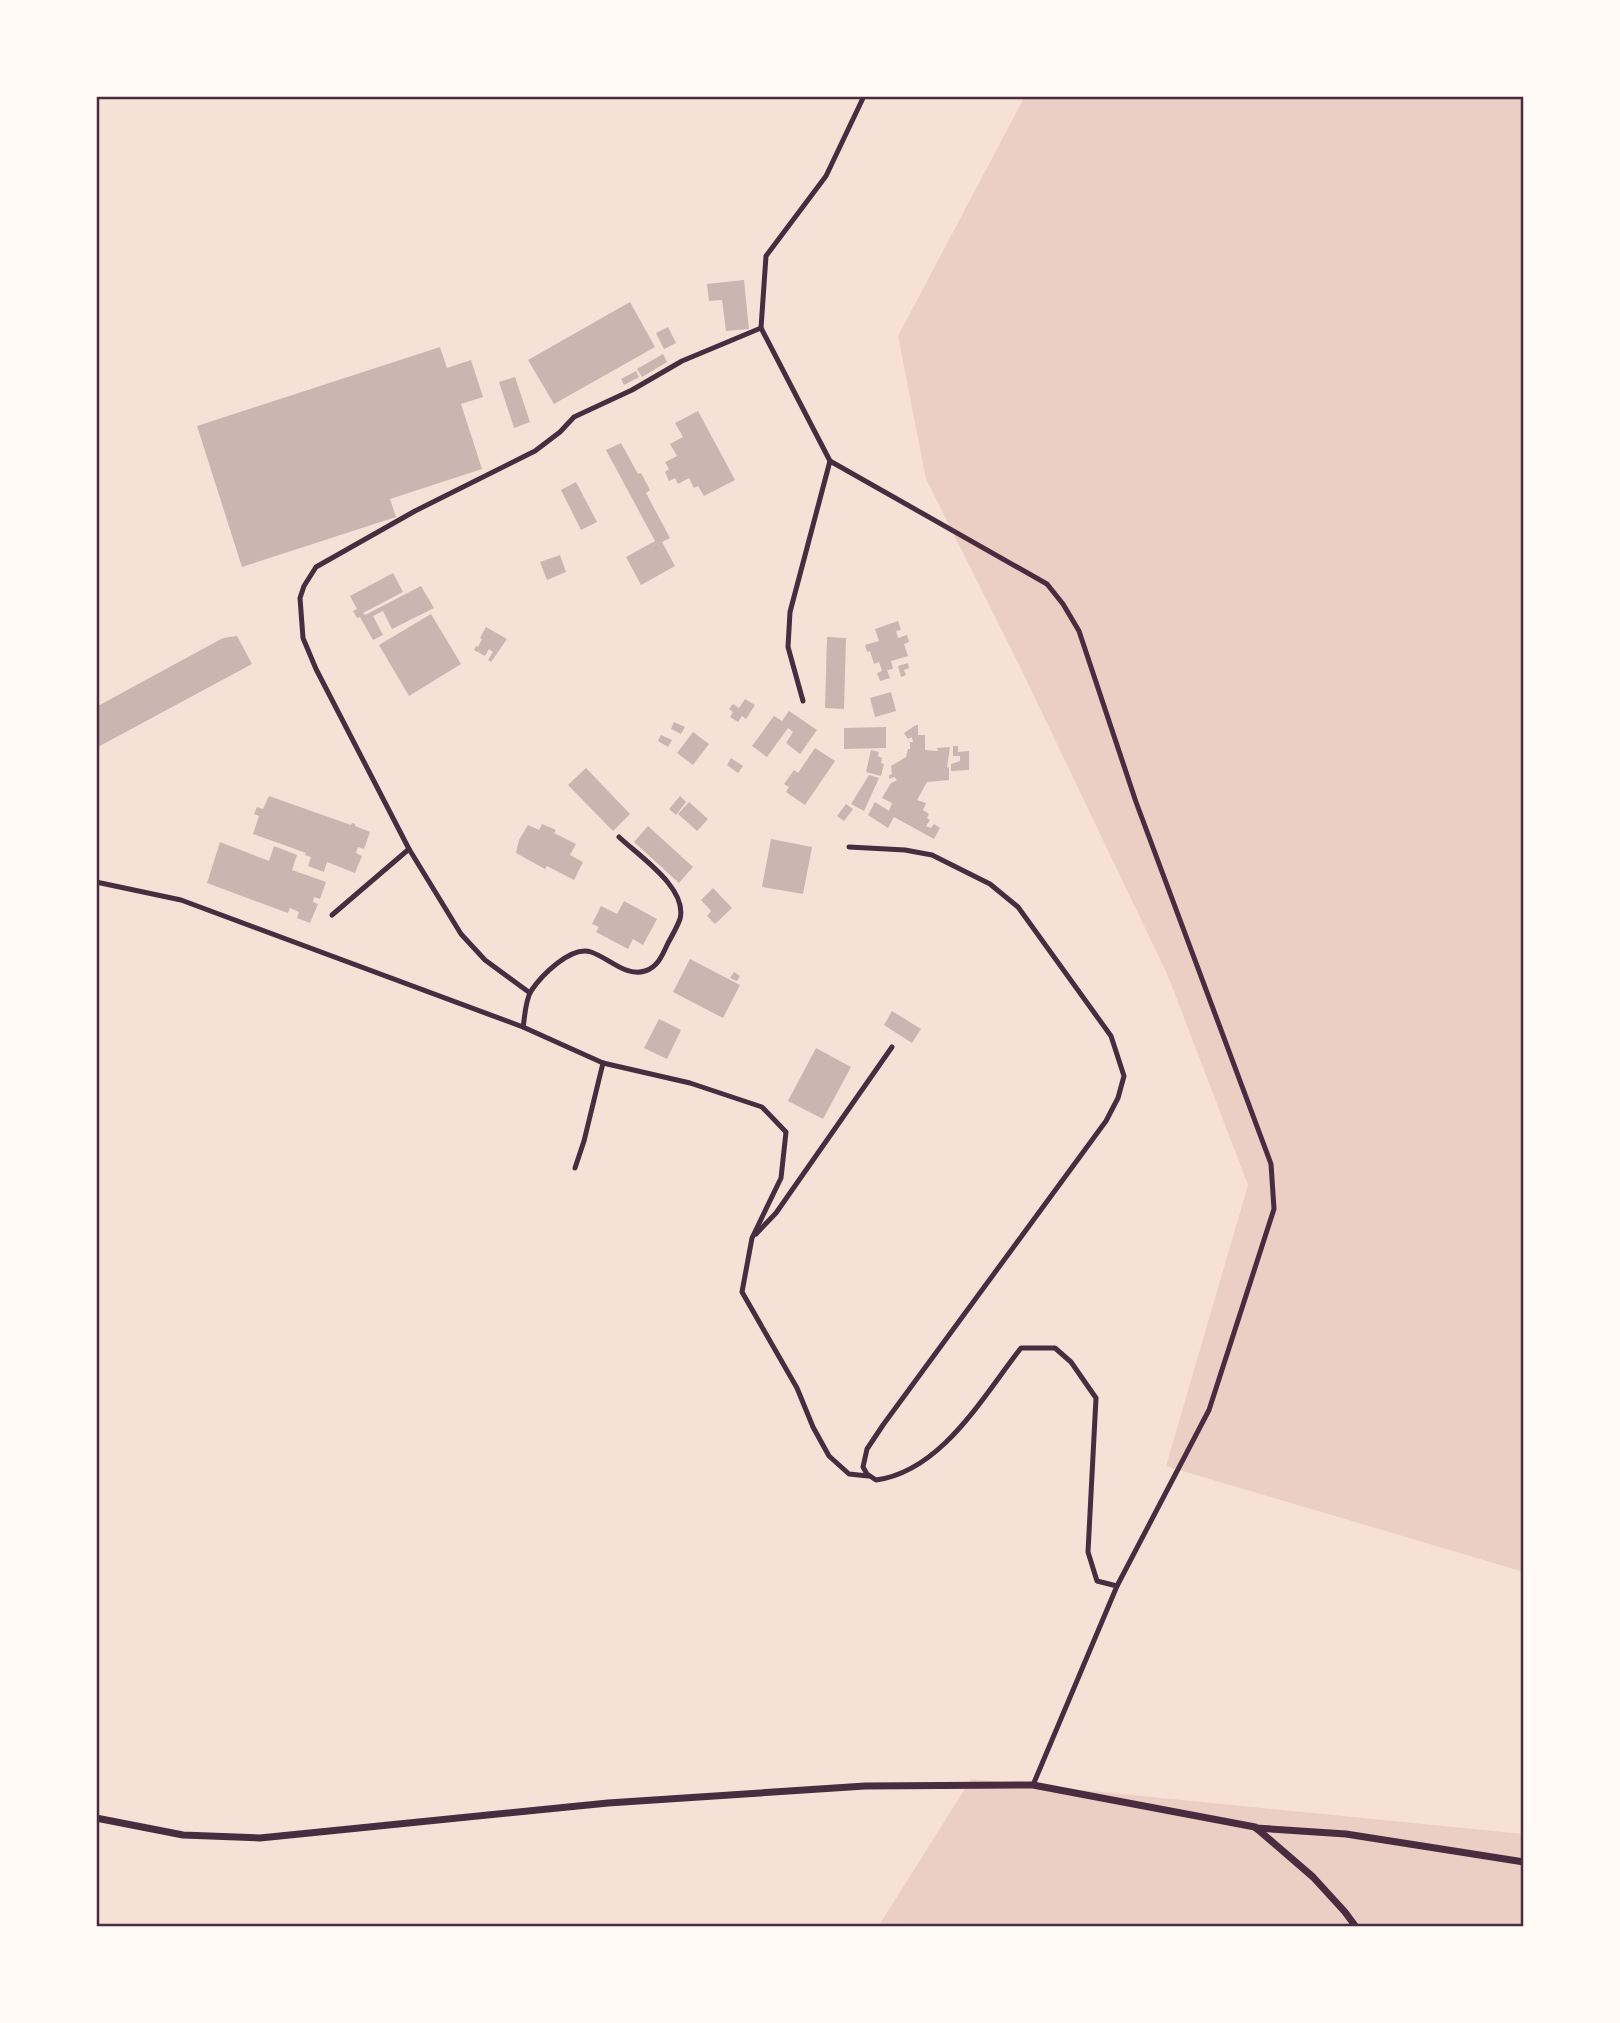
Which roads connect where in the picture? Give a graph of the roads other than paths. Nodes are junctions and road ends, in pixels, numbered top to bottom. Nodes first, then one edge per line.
1 (863, 96) edge
2 (761, 328) junction
3 (830, 461) junction
4 (803, 701) dead end
5 (619, 837) dead end
6 (849, 847) dead end
7 (409, 849) junction
8 (96, 882) edge
9 (332, 915) dead end
10 (530, 993) junction
11 (523, 1027) junction
12 (892, 1047) dead end
13 (603, 1063) junction
14 (575, 1168) dead end
15 (752, 1238) junction
16 (871, 1476) junction
17 (1116, 1586) junction
18 (1033, 1785) junction
19 (96, 1818) edge
20 (1255, 1828) junction
21 (1524, 1861) edge
22 (1356, 1927) edge

1 - 2 lane
2 - 3 lane
2 - 7 lane
3 - 4 lane
3 - 17 lane
5 - 10 lane
6 - 16 lane
7 - 9 lane
7 - 10 lane
8 - 11 lane
10 - 11 lane
11 - 13 lane
12 - 15 lane
13 - 14 lane
13 - 15 lane
15 - 16 lane
16 - 17 lane
17 - 18 lane
18 - 19 street
18 - 20 street
20 - 21 street
20 - 22 street

